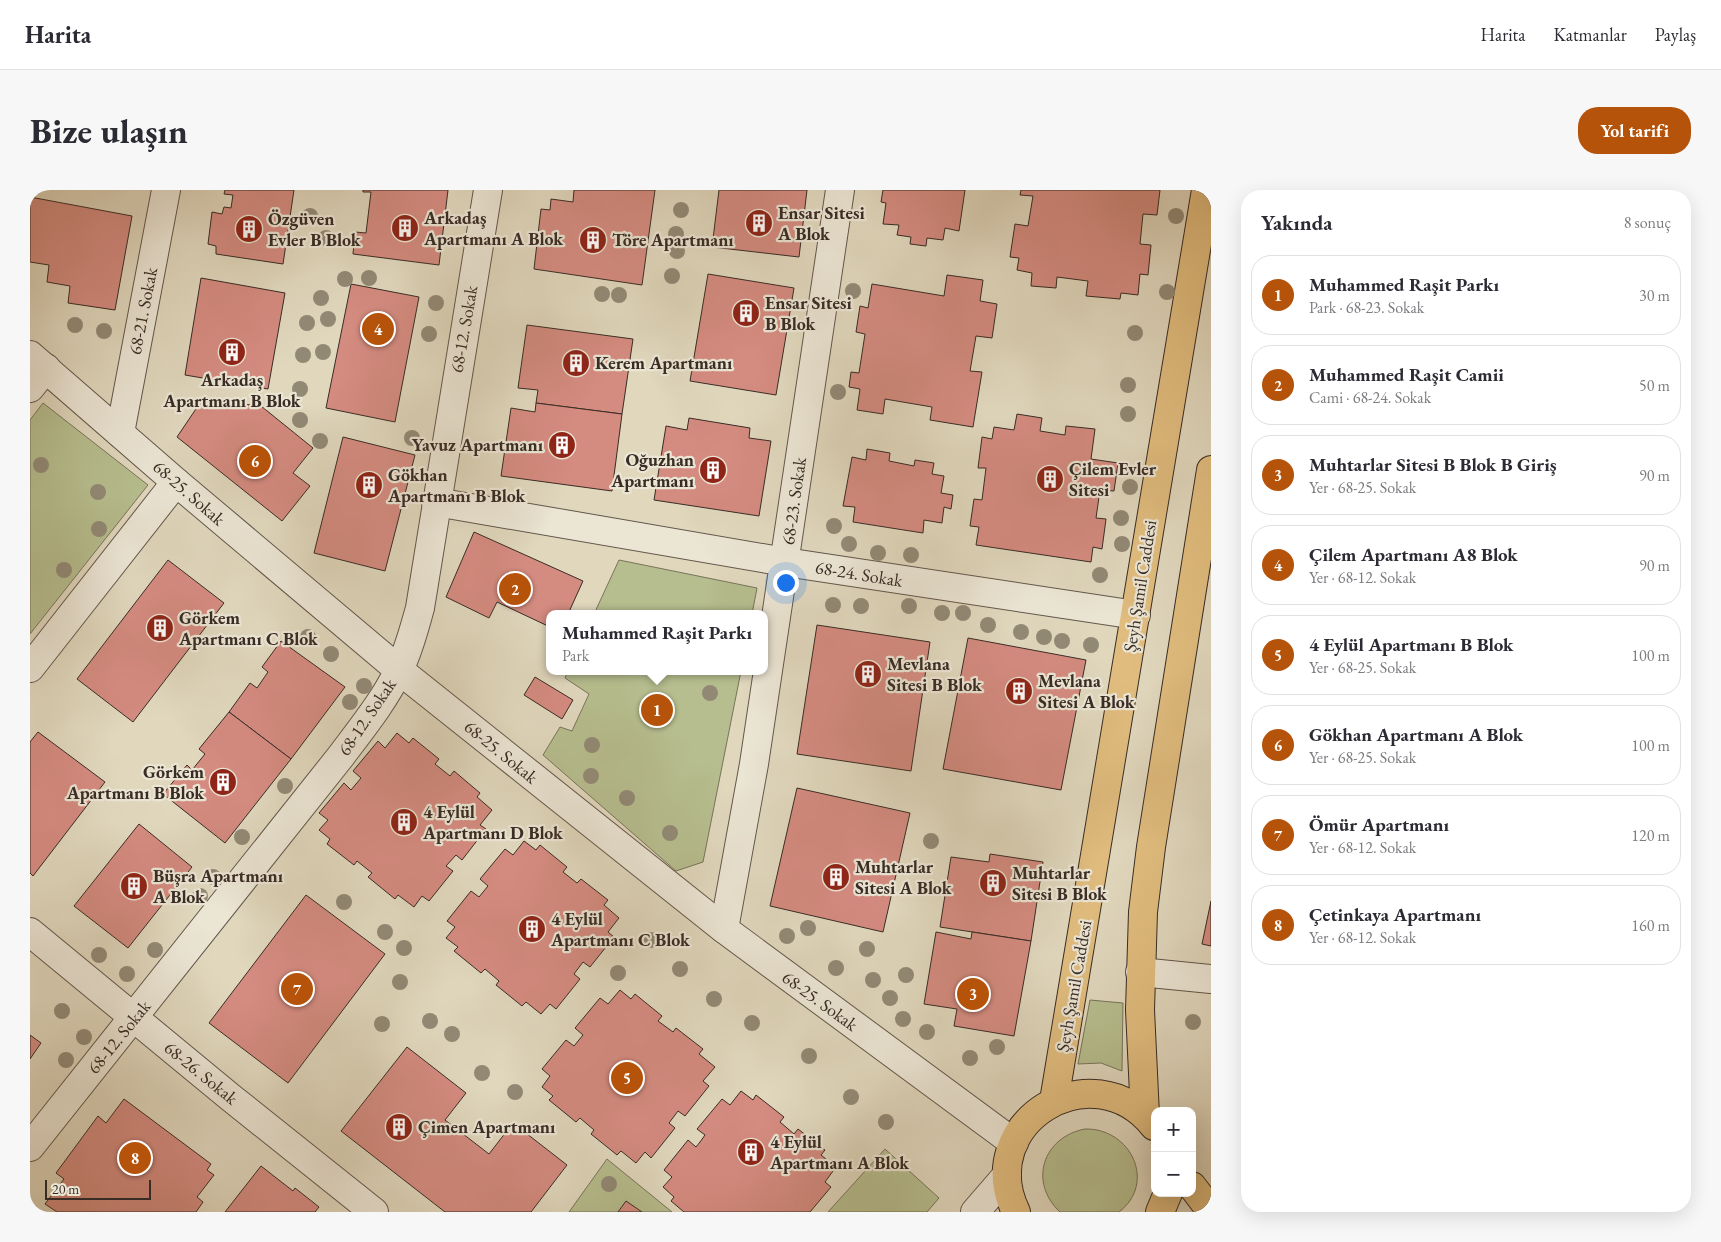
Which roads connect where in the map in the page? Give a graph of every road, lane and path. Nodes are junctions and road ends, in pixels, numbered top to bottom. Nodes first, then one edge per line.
1 (166, 190) edge
2 (488, 190) edge
3 (840, 190) edge
4 (1206, 190) edge
5 (35, 370) edge
6 (120, 433) junction
7 (1211, 470) edge
8 (176, 482) junction
9 (436, 502) junction
10 (785, 562) junction
11 (1136, 615) junction
12 (30, 668) edge
13 (399, 670) junction
14 (768, 673) edge
15 (768, 675) edge
16 (724, 930) junction
17 (30, 932) edge
18 (1140, 972) junction
19 (1211, 979) edge
20 (134, 1018) junction
21 (1054, 1101) junction
22 (1150, 1121) edge
23 (1014, 1143) junction
24 (30, 1147) edge
25 (1007, 1175) junction
26 (1196, 1191) edge
27 (1166, 1197) edge
28 (1211, 1211) edge
29 (374, 1212) edge
30 (976, 1212) edge
31 (1016, 1212) edge
32 (1160, 1212) edge

1 - 6 street, 68-21. Sokak
2 - 9 street, 68-12. Sokak
3 - 10 street, 68-23. Sokak
4 - 11 main road, Şeyh Şamil Caddesi
5 - 6 street, 68-25. Sokak
6 - 8 street, 68-25. Sokak
7 - 18 main road
8 - 12 street
8 - 13 street, 68-25. Sokak
9 - 10 street, 68-24. Sokak
9 - 13 street, 68-12. Sokak
10 - 11 street, 68-24. Sokak
10 - 14 street, 68-23. Sokak
11 - 21 main road, Şeyh Şamil Caddesi
13 - 16 street, 68-25. Sokak
13 - 20 street, 68-12. Sokak
15 - 16 street, 68-23. Sokak
16 - 23 street, 68-25. Sokak
17 - 20 street, 68-26. Sokak
18 - 19 street
18 - 22 main road
20 - 24 street, 68-12. Sokak
20 - 29 street, 68-26. Sokak
21 - 22 main road
21 - 23 main road
23 - 25 main road
25 - 30 street
25 - 31 main road
26 - 28 main road
27 - 32 main road

